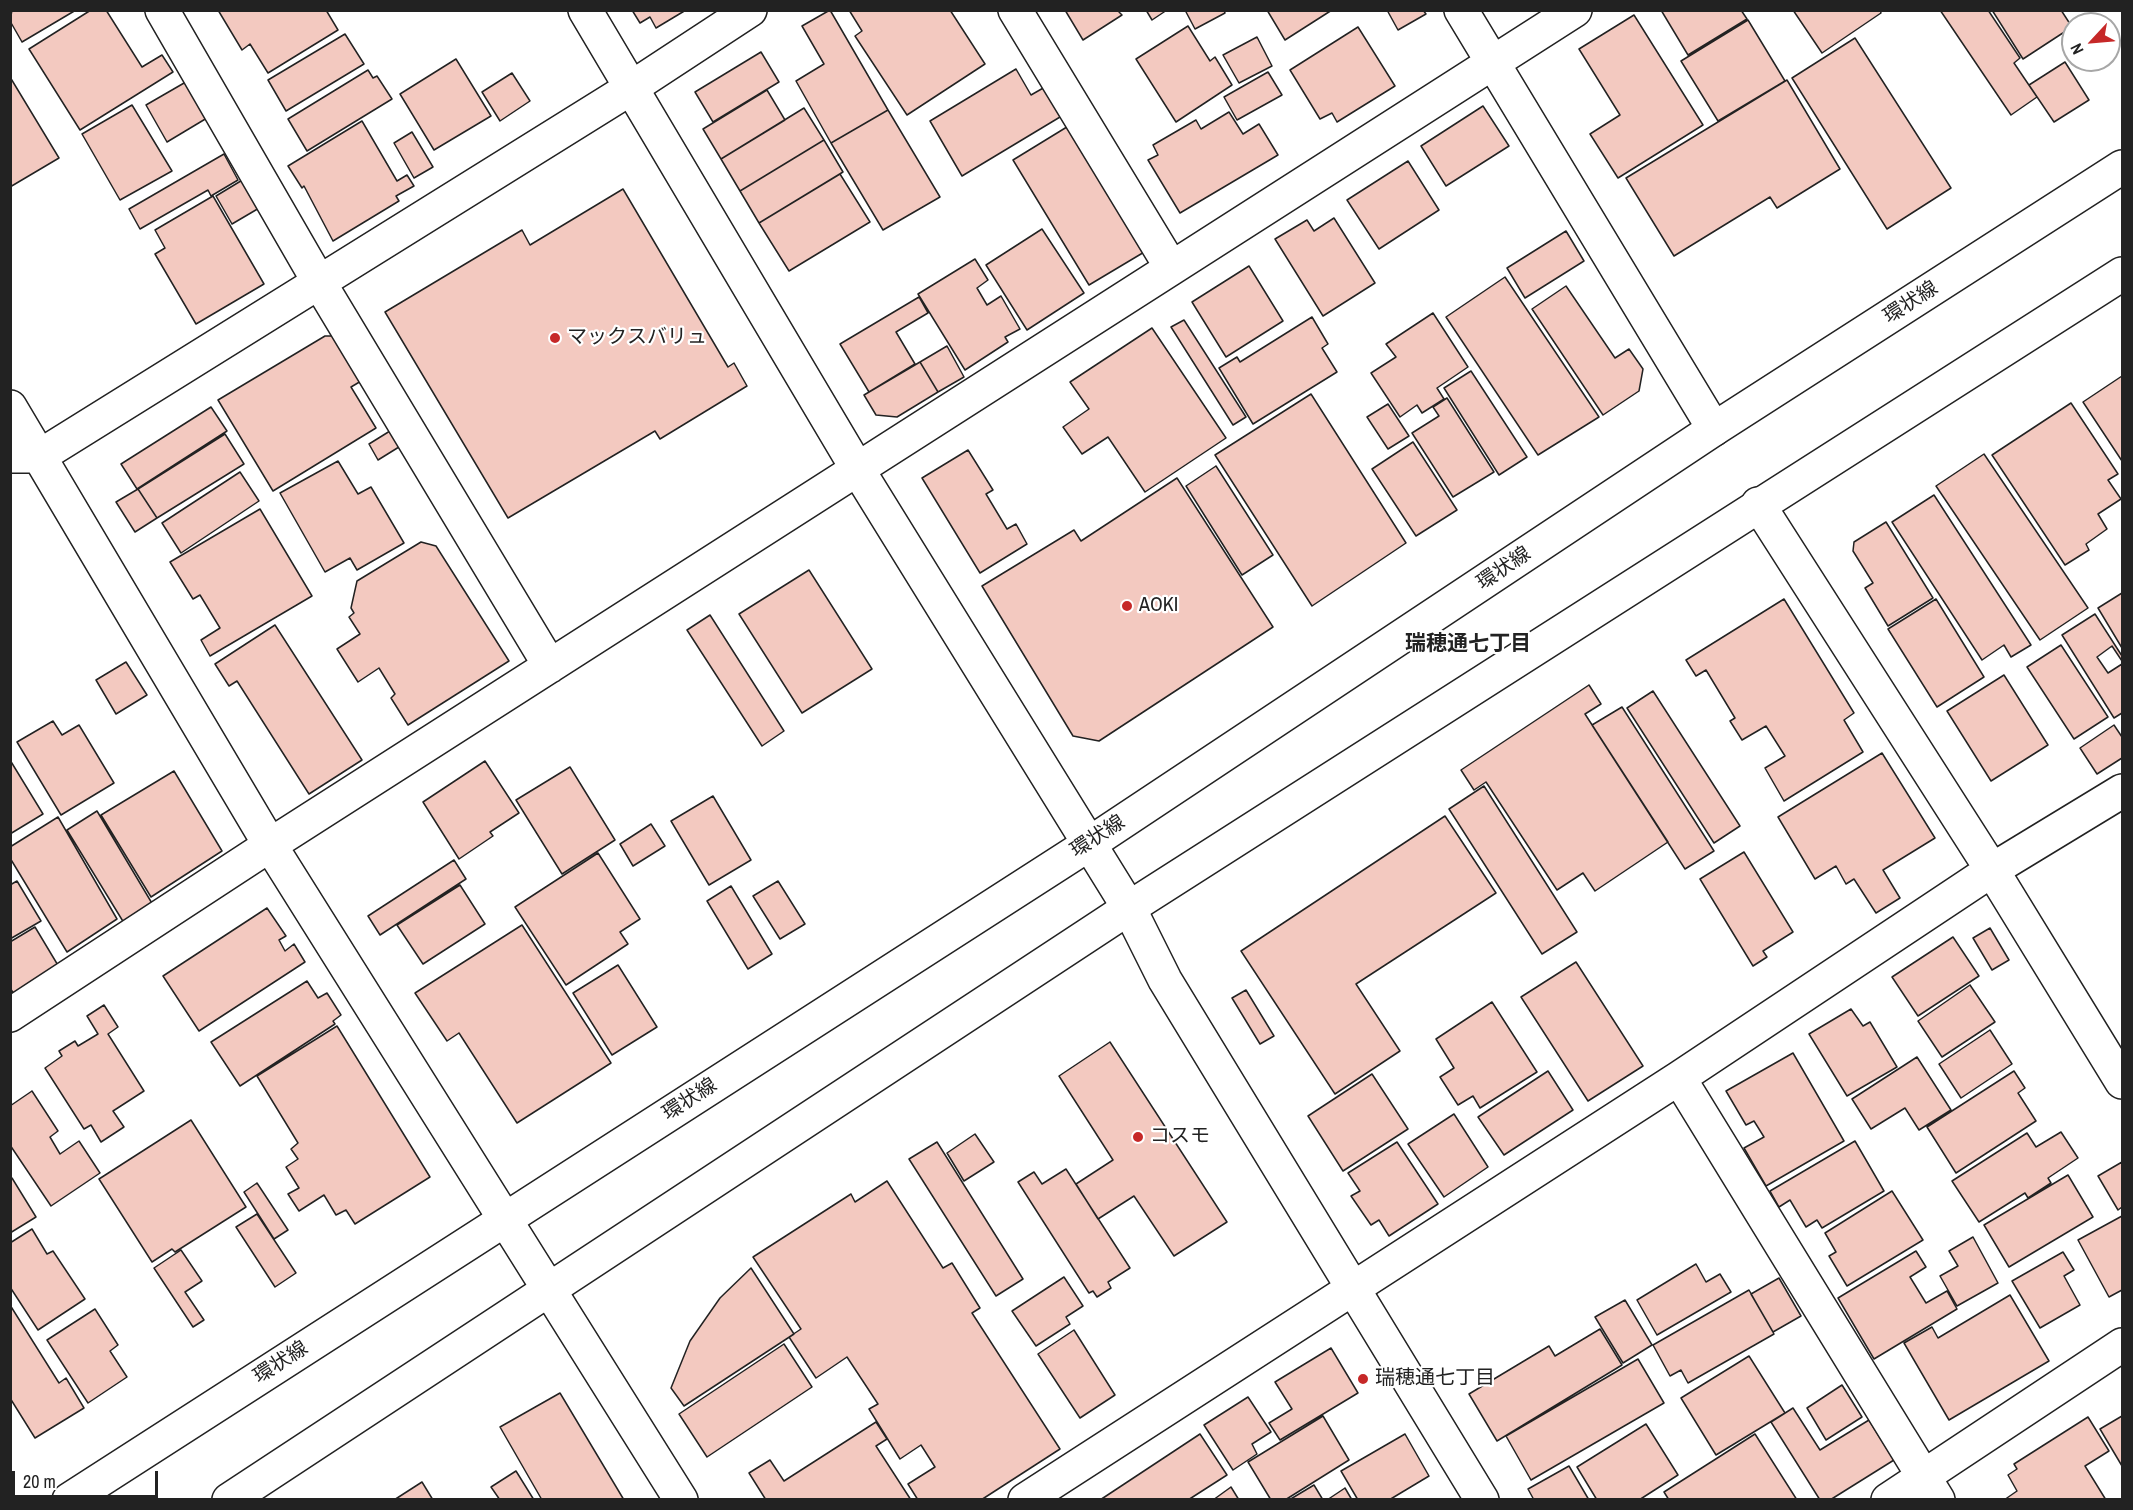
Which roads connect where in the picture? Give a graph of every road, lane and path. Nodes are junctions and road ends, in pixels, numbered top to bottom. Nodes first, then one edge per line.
1 (162, 10) edge
2 (585, 10) edge
3 (750, 10) edge
4 (1015, 10) edge
5 (1461, 10) edge
6 (1575, 10) edge
7 (1493, 64) junction
8 (632, 88) junction
9 (2122, 167) edge
10 (1171, 267) junction
11 (2122, 274) edge
12 (319, 282) junction
13 (10, 407) edge
14 (1714, 429) junction
15 (25, 456) edge
16 (858, 470) junction
17 (1758, 504) junction
18 (550, 666) junction
19 (2122, 790) edge
20 (1089, 844) junction
21 (270, 845) junction
22 (1992, 870) junction
23 (1129, 908) junction
24 (10, 1015) edge
25 (1679, 1078) junction
26 (2122, 1082) edge
27 (507, 1218) junction
28 (1351, 1288) junction
29 (548, 1290) junction
30 (2122, 1345) edge
31 (1067, 1488) edge
32 (1931, 1488) edge
33 (69, 1500) edge
34 (229, 1500) edge
35 (681, 1500) edge
36 (1025, 1500) edge
37 (1482, 1500) edge
38 (1888, 1500) edge

1 - 12 street
2 - 8 street
3 - 8 street
4 - 10 street
5 - 7 street
6 - 7 street
7 - 10 street
7 - 14 street
8 - 12 street
8 - 16 street
9 - 14 street, 環状線
10 - 16 street
11 - 17 street
12 - 15 street
12 - 18 street
13 - 15 street
14 - 20 street, 環状線
15 - 21 street
16 - 18 street
16 - 20 street
17 - 22 street
17 - 23 street
18 - 21 street
19 - 22 street
20 - 23 street
20 - 27 street, 環状線
21 - 24 street
21 - 27 street
22 - 25 street
22 - 26 street
23 - 28 street
23 - 29 street
25 - 28 street
25 - 32 street
27 - 29 street
27 - 33 street, 環状線
28 - 31 street
28 - 37 street
29 - 34 street
29 - 35 street
30 - 32 street
31 - 36 street
32 - 38 street

